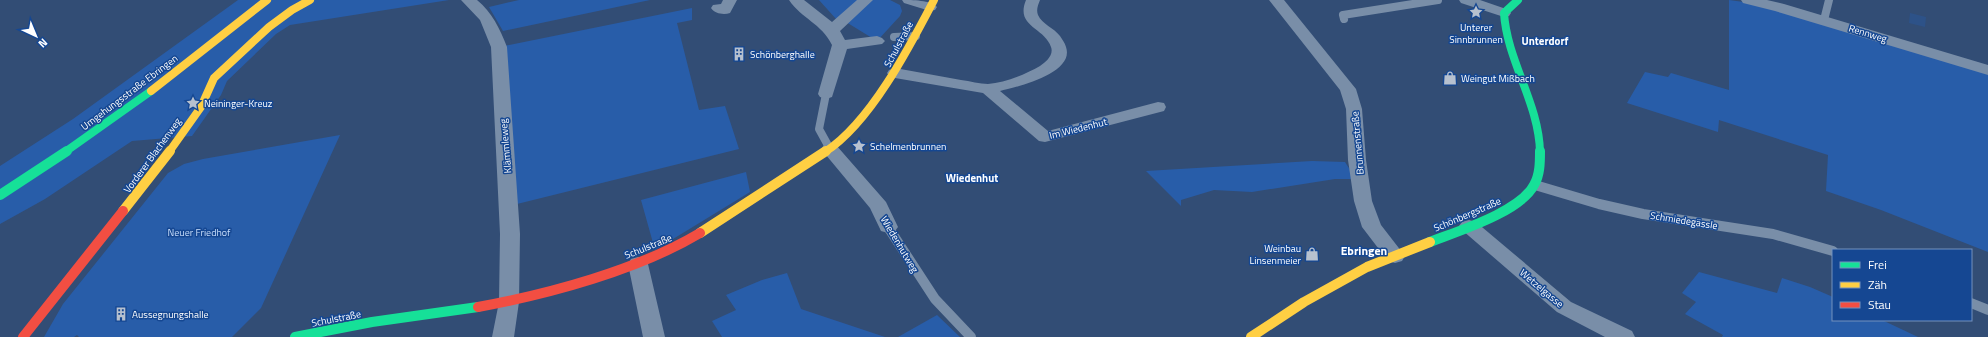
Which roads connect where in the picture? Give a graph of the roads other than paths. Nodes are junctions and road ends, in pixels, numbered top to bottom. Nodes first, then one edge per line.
1 (267, 0) edge
2 (310, 0) edge
3 (468, 0) edge
4 (796, 0) edge
5 (866, 0) edge
6 (909, 0) edge
7 (1033, 0) edge
8 (1276, 0) edge
9 (1438, 0) edge
10 (1466, 0) edge
11 (1518, 0) edge
12 (1748, 0) edge
13 (1829, 0) edge
14 (932, 4) edge
15 (1504, 13) junction
16 (1344, 19) dead end
17 (1824, 20) junction
18 (832, 30) junction
19 (916, 36) junction
20 (894, 37) dead end
21 (877, 41) dead end
22 (840, 45) junction
23 (1988, 70) edge
24 (895, 74) junction
25 (988, 89) junction
26 (826, 94) joint
27 (1158, 107) dead end
28 (830, 149) junction
29 (1535, 185) junction
30 (0, 195) edge
31 (1469, 226) junction
32 (888, 227) joint
33 (1832, 251) edge
34 (1395, 256) junction
35 (638, 264) junction
36 (509, 302) junction
37 (1972, 303) edge
38 (1988, 310) edge
39 (361, 324) junction
40 (24, 337) edge
41 (295, 337) edge
42 (361, 337) edge
43 (503, 337) edge
44 (654, 337) edge
45 (971, 337) edge
46 (1251, 337) edge
47 (1624, 337) edge

1 - 30 street, Umgehungsstraße Ebringen
2 - 40 street, Vorderer Blachenweg
3 - 36 street, Klämmleweg
4 - 18 street
5 - 18 street
6 - 14 street
7 - 25 street
8 - 34 street, Brunnenstraße
9 - 16 lane
10 - 15 street
11 - 15 street
12 - 17 street, Rennweg
13 - 17 lane
14 - 19 street, Schulstraße
15 - 29 street
17 - 23 street, Rennweg
18 - 22 street
19 - 20 lane
19 - 24 street, Schulstraße
21 - 22 street
22 - 26 street
24 - 25 street
24 - 28 street, Schulstraße
25 - 27 street, Im Wiedenhut
26 - 28 lane
28 - 32 street, Wiedenhutweg
28 - 35 street, Schulstraße
29 - 31 street, Schönbergstraße
29 - 33 lane, Schmiedegässle
31 - 34 street, Schönbergstraße
31 - 47 street, Wetzelgasse
32 - 45 lane, Wiedenhutweg
34 - 46 street, Schönbergstraße
35 - 36 street, Schulstraße
35 - 44 street
36 - 39 street, Schulstraße
36 - 43 street, Klämmleweg
37 - 38 lane
39 - 41 street, Schulstraße
39 - 42 lane

